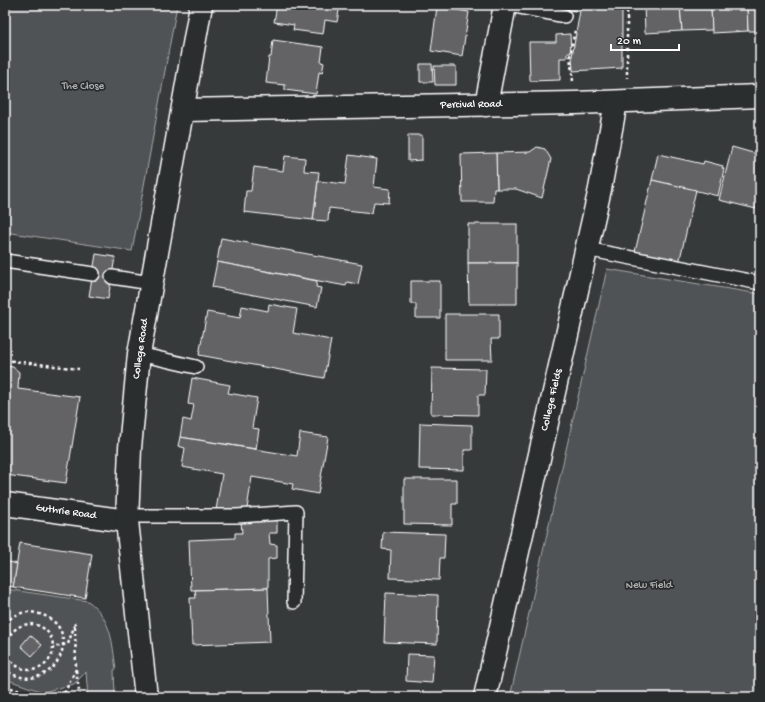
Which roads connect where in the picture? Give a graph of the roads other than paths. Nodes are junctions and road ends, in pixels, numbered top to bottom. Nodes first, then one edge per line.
1 (201, 5) edge
2 (505, 5) edge
3 (509, 5) edge
4 (564, 16) dead end
5 (760, 96) edge
6 (622, 101) junction
7 (486, 105) junction
8 (183, 110) junction
9 (586, 249) junction
10 (5, 261) edge
11 (93, 274) dead end
12 (112, 277) dead end
13 (151, 282) junction
14 (760, 283) edge
15 (139, 354) junction
16 (196, 367) dead end
17 (5, 504) edge
18 (127, 518) junction
19 (294, 602) dead end
20 (146, 697) edge
21 (485, 697) edge

1 - 8 street, College Road
2 - 7 street
3 - 4 lane
5 - 6 street, Percival Road
6 - 7 street, Percival Road
6 - 9 street, College Fields
7 - 8 street, Percival Road
8 - 13 street, College Road
9 - 14 lane
9 - 21 street, College Fields
10 - 11 lane
12 - 13 lane
13 - 15 street, College Road
15 - 16 lane
15 - 18 street, College Road
17 - 18 street, Guthrie Road
18 - 19 lane
18 - 20 street, College Road

